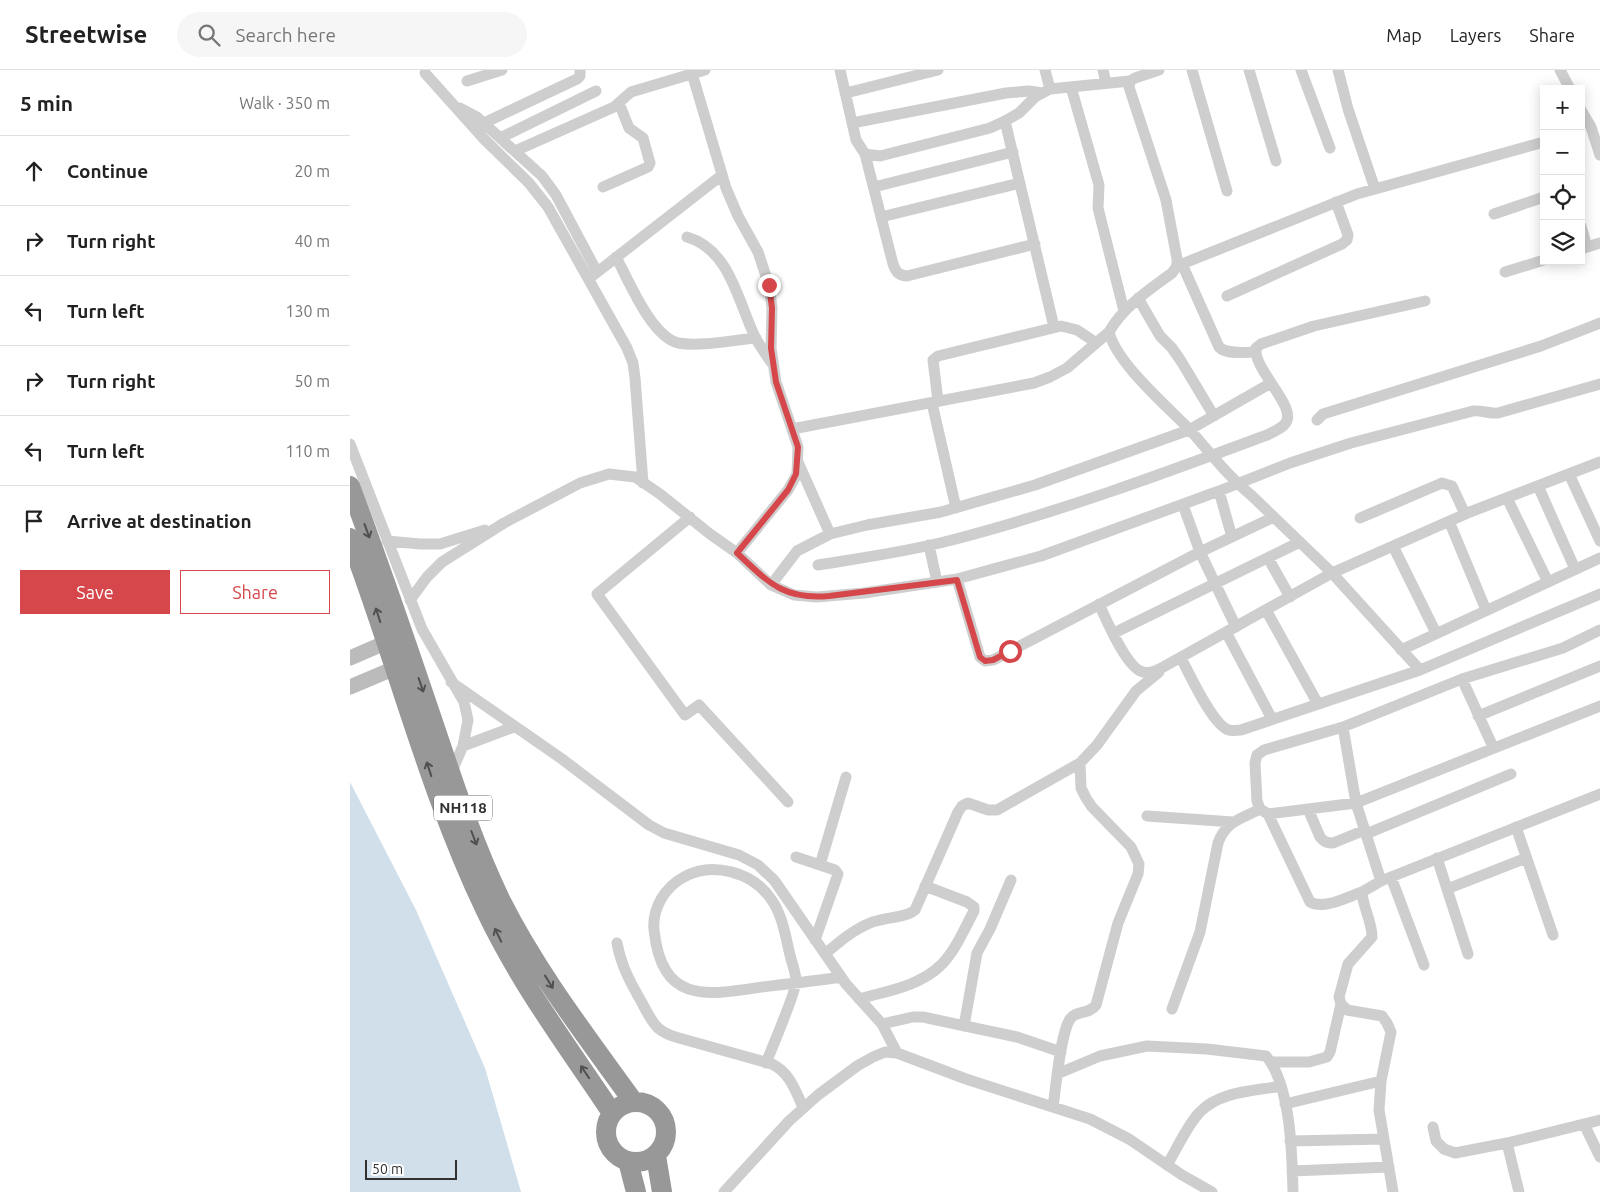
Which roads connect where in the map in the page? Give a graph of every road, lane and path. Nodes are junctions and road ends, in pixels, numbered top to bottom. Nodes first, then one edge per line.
1 (502, 70) edge
2 (580, 70) edge
3 (705, 70) edge
4 (840, 70) edge
5 (938, 70) edge
6 (1045, 70) edge
7 (1103, 70) edge
8 (1192, 70) edge
9 (1249, 70) edge
10 (1301, 70) edge
11 (1338, 70) edge
12 (1560, 70) edge
13 (1155, 71) edge
14 (692, 72) edge
15 (425, 73) dead end
16 (467, 81) dead end
17 (1130, 81) junction
18 (1106, 83) junction
19 (1568, 85) edge
20 (1071, 87) junction
21 (596, 91) dead end
22 (1046, 91) junction
23 (846, 93) junction
24 (619, 103) junction
25 (455, 107) junction
26 (1006, 121) junction
27 (484, 124) junction
28 (852, 124) junction
29 (1586, 129) edge
30 (500, 138) junction
31 (1540, 143) edge
32 (1330, 148) dead end
33 (515, 150) junction
34 (1013, 152) junction
35 (865, 154) junction
36 (1600, 155) edge
37 (1276, 161) dead end
38 (722, 175) junction
39 (1020, 183) junction
40 (603, 187) dead end
41 (874, 187) junction
42 (1376, 189) junction
43 (1227, 191) dead end
44 (1540, 198) edge
45 (1336, 202) junction
46 (1494, 214) dead end
47 (881, 217) junction
48 (686, 237) dead end
49 (1600, 243) edge
50 (1035, 244) junction
51 (1585, 248) edge
52 (616, 257) junction
53 (1540, 261) edge
54 (1180, 265) junction
55 (1505, 272) dead end
56 (592, 276) junction
57 (1227, 296) dead end
58 (1138, 298) junction
59 (1425, 301) dead end
60 (1124, 312) junction
61 (1600, 323) edge
62 (1054, 327) junction
63 (1109, 332) junction
64 (756, 338) junction
65 (1095, 342) junction
66 (1256, 352) junction
67 (774, 366) junction
68 (1271, 383) junction
69 (1600, 384) edge
70 (935, 402) junction
71 (1214, 416) junction
72 (1317, 420) dead end
73 (792, 429) junction
74 (1190, 430) junction
75 (350, 444) edge
76 (1212, 456) junction
77 (797, 460) junction
78 (1600, 462) edge
79 (1569, 474) junction
80 (643, 483) junction
81 (1238, 484) junction
82 (350, 486) edge
83 (1538, 486) junction
84 (1218, 492) junction
85 (1506, 498) junction
86 (1183, 505) junction
87 (956, 508) junction
88 (1465, 514) junction
89 (690, 517) junction
90 (1274, 517) junction
91 (1360, 518) dead end
92 (1449, 521) junction
93 (504, 523) junction
94 (830, 534) junction
95 (1232, 537) junction
96 (350, 538) edge
97 (387, 541) junction
98 (1600, 541) edge
99 (1300, 542) junction
100 (929, 545) junction
101 (1393, 546) junction
102 (1200, 552) junction
103 (737, 553) junction
104 (1268, 558) junction
105 (1600, 558) edge
106 (818, 566) dead end
107 (1575, 569) junction
108 (1332, 573) junction
109 (957, 580) junction
110 (937, 582) junction
111 (1548, 582) junction
112 (1215, 584) junction
113 (771, 585) junction
114 (1600, 594) edge
115 (1290, 597) junction
116 (410, 600) junction
117 (1099, 604) junction
118 (1266, 610) junction
119 (1486, 610) junction
120 (1231, 630) junction
121 (1600, 630) edge
122 (1114, 633) junction
123 (1436, 633) junction
124 (387, 642) junction
125 (1401, 650) junction
126 (353, 657) edge
127 (1181, 658) junction
128 (1165, 666) junction
129 (1600, 666) edge
130 (395, 668) junction
131 (1420, 670) junction
132 (1462, 679) junction
133 (451, 682) junction
134 (357, 684) edge
135 (1318, 704) junction
136 (1600, 706) edge
137 (1478, 716) junction
138 (1272, 719) junction
139 (514, 727) junction
140 (1343, 727) junction
141 (463, 746) junction
142 (1493, 747) junction
143 (1080, 763) junction
144 (451, 773) junction
145 (1511, 774) dead end
146 (846, 777) dead end
147 (1599, 798) edge
148 (788, 802) dead end
149 (1356, 803) junction
150 (1308, 809) junction
151 (1264, 812) junction
152 (1147, 816) dead end
153 (1233, 822) junction
154 (1516, 827) junction
155 (1365, 832) junction
156 (796, 857) dead end
157 (1438, 858) junction
158 (1526, 858) junction
159 (820, 866) junction
160 (1386, 879) junction
161 (1011, 880) dead end
162 (926, 886) junction
163 (1447, 889) junction
164 (1362, 892) junction
165 (1553, 935) dead end
166 (815, 940) junction
167 (617, 943) dead end
168 (825, 954) junction
169 (1468, 954) dead end
170 (1424, 965) dead end
171 (841, 977) junction
172 (797, 983) junction
173 (859, 999) junction
174 (1341, 1004) junction
175 (1172, 1009) dead end
176 (882, 1024) junction
177 (964, 1026) junction
178 (1060, 1052) junction
179 (897, 1053) junction
180 (766, 1062) junction
181 (1271, 1062) junction
182 (1057, 1074) junction
183 (1381, 1081) junction
184 (1281, 1086) junction
185 (633, 1101) junction
186 (1285, 1104) junction
187 (803, 1107) junction
188 (1053, 1107) junction
189 (612, 1113) junction
190 (1600, 1120) edge
191 (1584, 1124) junction
192 (1433, 1127) dead end
193 (1384, 1139) junction
194 (1290, 1141) junction
195 (1507, 1143) junction
196 (656, 1156) junction
197 (1600, 1157) edge
198 (628, 1162) junction
199 (1167, 1165) junction
200 (1389, 1168) junction
201 (1292, 1171) junction
202 (636, 1192) edge
203 (662, 1192) edge
204 (724, 1192) edge
205 (1212, 1192) edge
206 (1294, 1192) edge
207 (1393, 1192) edge
208 (1520, 1192) edge

1 - 16 street
2 - 27 street
3 - 14 street
4 - 23 street
5 - 23 street
6 - 22 street
7 - 18 street
8 - 43 street
9 - 37 street
10 - 32 street
11 - 42 street
12 - 19 street
13 - 17 street
14 - 24 street
14 - 38 street
15 - 25 street
17 - 18 street
17 - 54 street
18 - 20 street
20 - 22 street
20 - 60 street
21 - 30 street
22 - 26 street
22 - 28 street
23 - 28 street
24 - 33 street
24 - 40 street
25 - 27 street
25 - 56 street
26 - 34 street
26 - 35 street
27 - 30 street
28 - 35 street
29 - 36 street
30 - 33 street
31 - 42 street
33 - 56 street
34 - 39 street
34 - 41 street
35 - 41 street
38 - 52 street
38 - 67 street
39 - 47 street
39 - 50 street
41 - 47 street
42 - 45 street
44 - 46 street
45 - 54 street
45 - 57 street
47 - 50 street
48 - 64 street
49 - 51 street
50 - 62 street
52 - 56 street
52 - 64 street
53 - 55 street
54 - 58 street
54 - 66 street
56 - 80 street
58 - 60 street
58 - 71 street
59 - 66 street
60 - 63 street
61 - 72 street
62 - 65 street
62 - 70 street
63 - 65 street
63 - 74 street
64 - 67 street
65 - 70 street
66 - 68 street
67 - 73 street
68 - 71 street
68 - 76 street
69 - 81 street
70 - 73 street
70 - 87 street
71 - 74 street
73 - 77 street
74 - 76 street
74 - 87 street
75 - 97 street
76 - 81 street
76 - 100 street
77 - 94 street
77 - 103 street
78 - 79 street
79 - 83 street
79 - 98 street
80 - 89 street
80 - 93 street
81 - 84 street
81 - 90 street
82 -> 144 highway, NH118
83 - 85 street
83 - 107 street
84 - 86 street
84 - 95 street
85 - 88 street
85 - 111 street
86 - 102 street
86 - 109 street
87 - 94 street
88 - 91 street
88 - 92 street
89 - 103 street
89 - 148 street
90 - 95 street
90 - 99 street
92 - 101 street
92 - 119 street
93 - 97 street
93 - 116 street
94 - 113 street
95 - 102 street
124 -> 96 highway, NH118
97 - 116 street
99 - 104 street
99 - 108 street
100 - 106 street
100 - 110 street
101 - 108 street
101 - 123 street
102 - 112 street
102 - 117 street
103 - 113 street
104 - 112 street
104 - 115 street
105 - 107 street
107 - 111 street
108 - 115 street
108 - 125 street
109 - 110 street
109 - 117 street
110 - 113 street
111 - 119 street
112 - 120 street
112 - 122 street
114 - 131 street
115 - 118 street
116 - 133 street
117 - 122 street
118 - 120 street
118 - 135 street
119 - 123 street
120 - 127 street
120 - 138 street
121 - 132 street
122 - 128 street
123 - 125 street
124 - 126 street
124 - 130 highway, NH118
125 - 131 street
127 - 128 street
127 - 138 street
128 - 143 street
129 - 137 street
130 - 134 street
189 -> 130 highway, NH118
131 - 135 street
132 - 137 street
132 - 140 street
133 - 139 street
133 - 141 street
135 - 138 street
136 - 142 street
137 - 142 street
139 - 141 street
139 - 166 street
140 - 149 street
140 - 151 street
141 - 144 street
142 - 149 street
143 - 162 street
143 - 178 street
144 -> 185 highway, NH118
145 - 155 street
146 - 159 street
147 - 154 street
149 - 150 street
149 - 155 street
150 - 151 street
150 - 155 street
151 - 153 street
151 - 164 street
152 - 153 street
153 - 175 street
154 - 157 street
154 - 158 street
155 - 160 street
156 - 159 street
157 - 160 street
157 - 163 street
158 - 163 street
158 - 165 street
159 - 166 street
160 - 164 street
160 - 170 street
161 - 177 street
162 - 168 street
162 - 173 street
163 - 169 street
164 - 174 street
166 - 168 street
167 - 180 street
168 - 171 street
171 - 172 street
171 - 173 street
172 - 172 street
172 - 180 street
173 - 176 street
174 - 181 street
174 - 183 street
176 - 177 street
176 - 179 street
177 - 178 street
178 - 182 street
179 - 187 street
179 - 188 street
180 - 187 street
181 - 182 street
181 - 184 street
182 - 188 street
183 - 186 street
183 - 193 street
184 - 186 street
184 - 199 street
185 - 189 highway
185 - 196 highway
186 - 194 street
187 - 204 street
188 - 199 street
189 - 198 highway
190 - 191 street
191 - 195 street
191 - 197 street
192 - 195 street
193 - 194 street
193 - 200 street
194 - 201 street
195 - 208 street
196 - 198 highway
196 - 203 highway
198 - 202 highway
199 - 205 street
200 - 201 street
200 - 207 street
201 - 206 street

